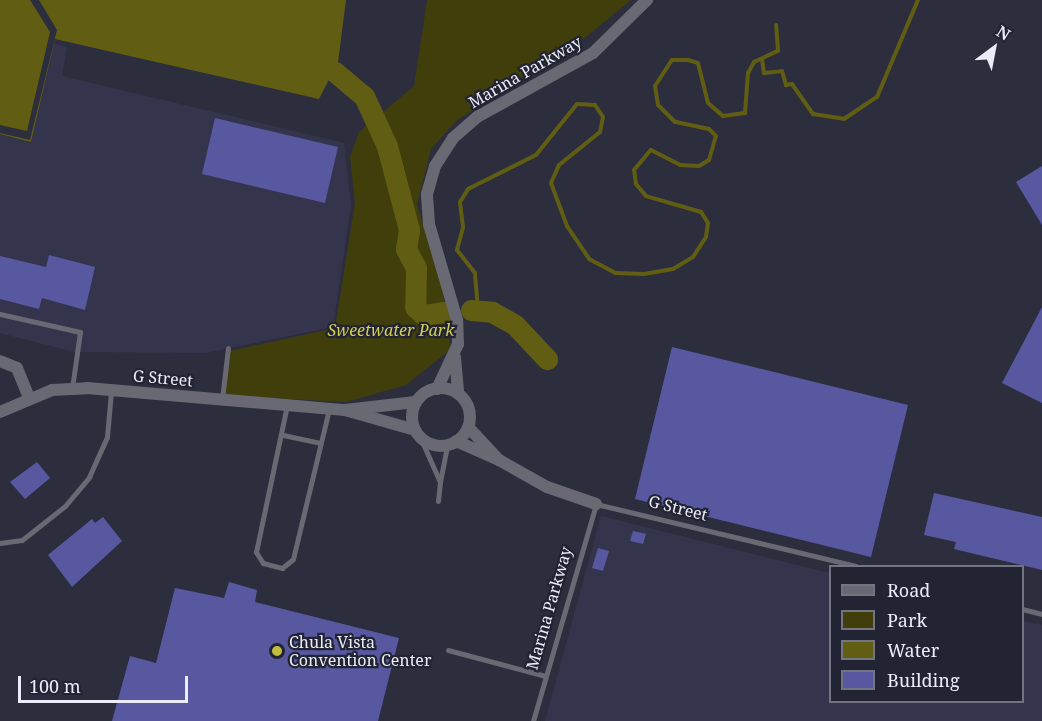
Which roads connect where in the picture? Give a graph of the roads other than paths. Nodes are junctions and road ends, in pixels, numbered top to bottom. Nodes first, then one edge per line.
1 (647, 0) edge
2 (0, 314) edge
3 (228, 348) dead end
4 (455, 357) junction
5 (0, 361) edge
6 (437, 388) junction
7 (72, 389) junction
8 (111, 390) junction
9 (458, 394) junction
10 (29, 397) junction
11 (222, 399) junction
12 (416, 402) junction
13 (287, 405) junction
14 (329, 409) junction
15 (345, 410) junction
16 (0, 412) edge
17 (468, 427) junction
18 (418, 434) junction
19 (283, 435) junction
20 (321, 443) junction
21 (452, 443) junction
22 (500, 460) junction
23 (440, 482) junction
24 (438, 501) dead end
25 (596, 504) junction
26 (0, 543) edge
27 (848, 565) edge
28 (1024, 609) edge
29 (1042, 614) edge
30 (448, 650) dead end
31 (546, 676) junction
32 (533, 721) edge

1 - 4 street, Marina Parkway
2 - 7 lane
3 - 11 lane
4 - 6 street, Marina Parkway
4 - 9 street, Marina Parkway
5 - 10 street
6 - 9 street
6 - 12 street
7 - 8 street, G Street
7 - 10 street, G Street
8 - 11 street, G Street
8 - 26 lane
9 - 17 street
10 - 16 street, G Street
11 - 13 street, G Street
12 - 15 street, G Street
12 - 18 street
13 - 14 street, G Street
13 - 19 lane
14 - 15 street, G Street
14 - 20 lane
15 - 18 street, G Street
17 - 21 street
17 - 22 street, G Street
18 - 21 street
18 - 23 lane
19 - 20 lane
19 - 20 lane
21 - 22 street, G Street
21 - 23 lane
22 - 25 street, G Street
23 - 24 lane
25 - 27 lane, G Street
25 - 31 lane, Marina Parkway
28 - 29 lane
30 - 31 lane
31 - 32 lane, Marina Parkway

